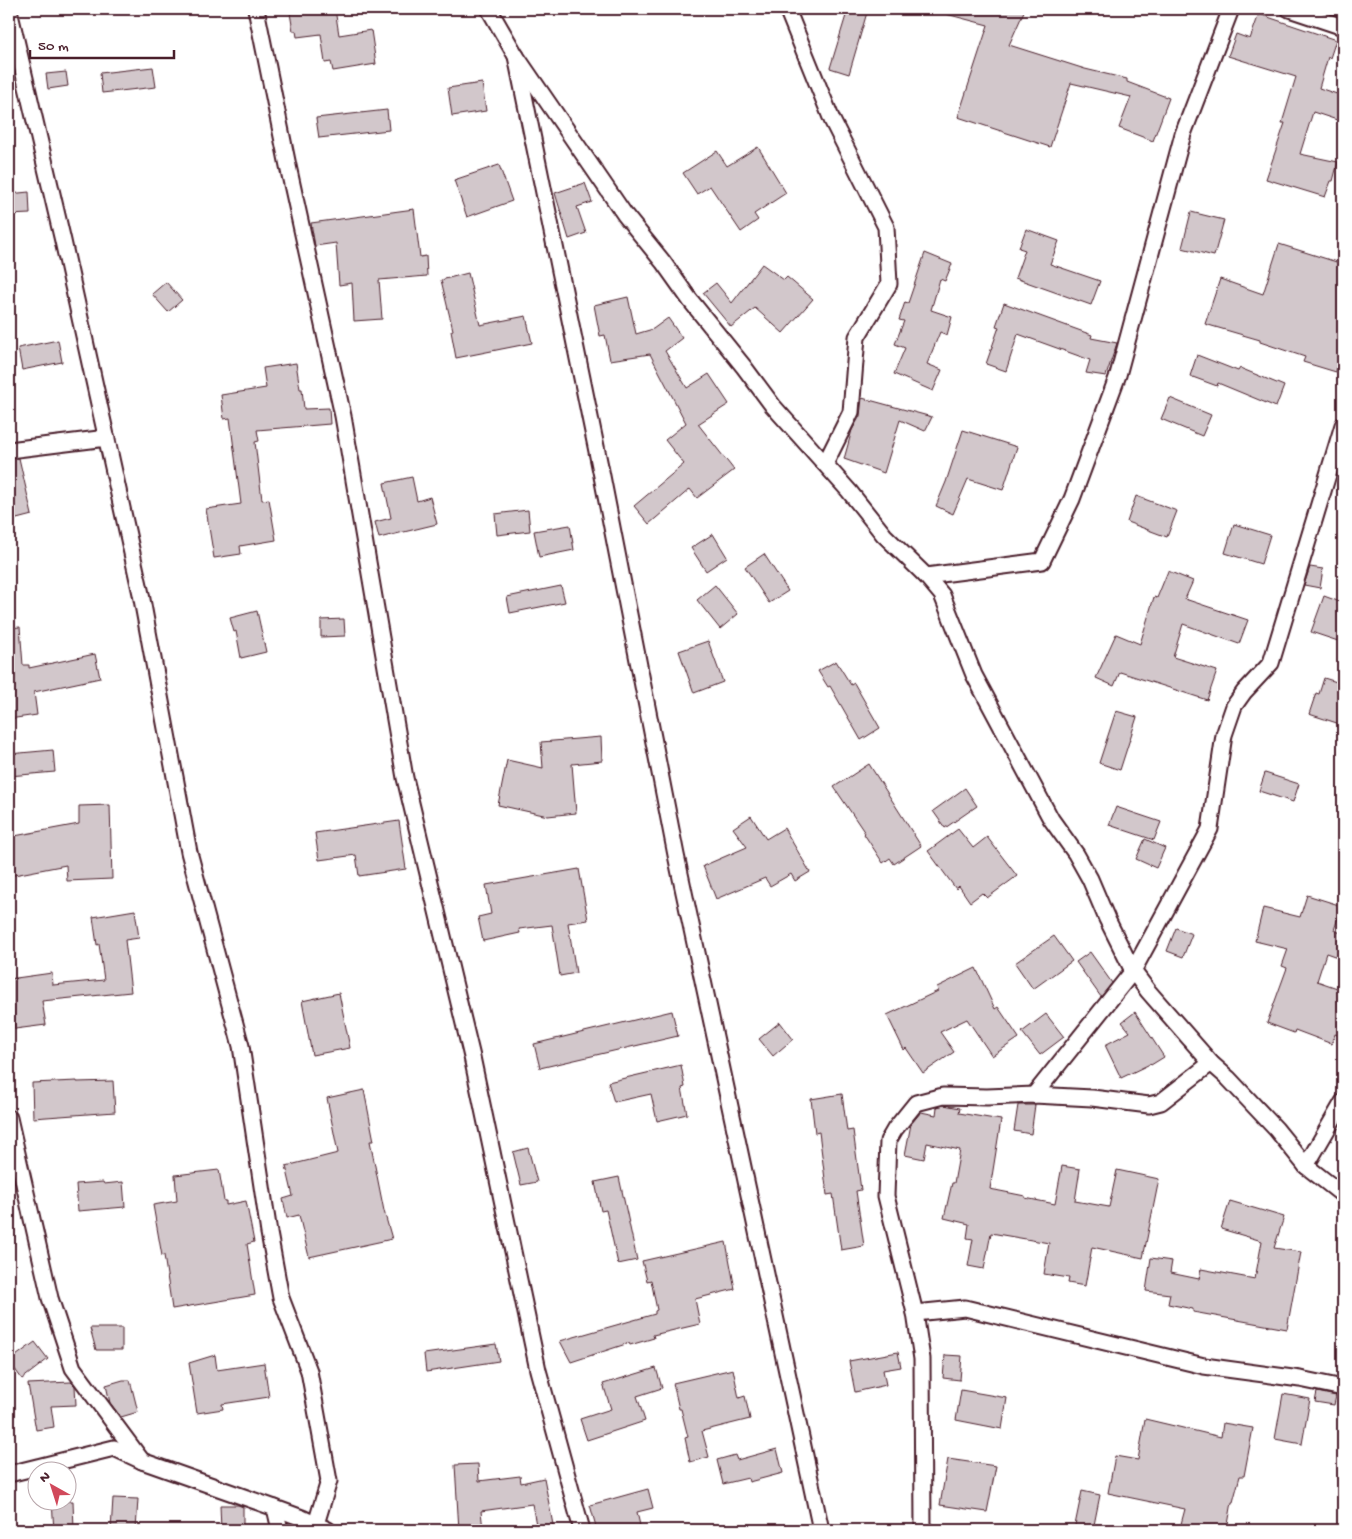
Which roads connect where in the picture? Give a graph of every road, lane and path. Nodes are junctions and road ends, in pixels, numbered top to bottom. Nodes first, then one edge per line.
1 (256, 9) edge
2 (490, 9) edge
3 (787, 9) edge
4 (1231, 9) edge
5 (1289, 9) edge
6 (9, 10) edge
7 (1343, 27) edge
8 (516, 56) junction
9 (1343, 425) edge
10 (107, 438) junction
11 (9, 450) edge
12 (825, 464) junction
13 (926, 576) junction
14 (1133, 971) junction
15 (1211, 1063) junction
16 (1034, 1095) junction
17 (1343, 1102) edge
18 (9, 1118) edge
19 (1306, 1166) junction
20 (1343, 1195) edge
21 (915, 1313) junction
22 (1343, 1388) edge
23 (142, 1461) junction
24 (9, 1474) edge
25 (275, 1508) junction
26 (322, 1527) edge
27 (280, 1530) edge
28 (582, 1530) edge
29 (821, 1530) edge
30 (923, 1530) edge

1 - 28 street
2 - 8 street
3 - 12 street
4 - 13 street
5 - 7 street
6 - 10 street
8 - 12 street
8 - 29 street
9 - 14 street
10 - 11 street
10 - 26 street
12 - 13 street
13 - 14 street
14 - 15 street
14 - 16 street
15 - 16 street
15 - 19 street
16 - 21 street
17 - 19 street
18 - 23 street
19 - 20 street
21 - 22 street
21 - 30 street
23 - 24 street
23 - 25 street
25 - 26 street
25 - 27 street

